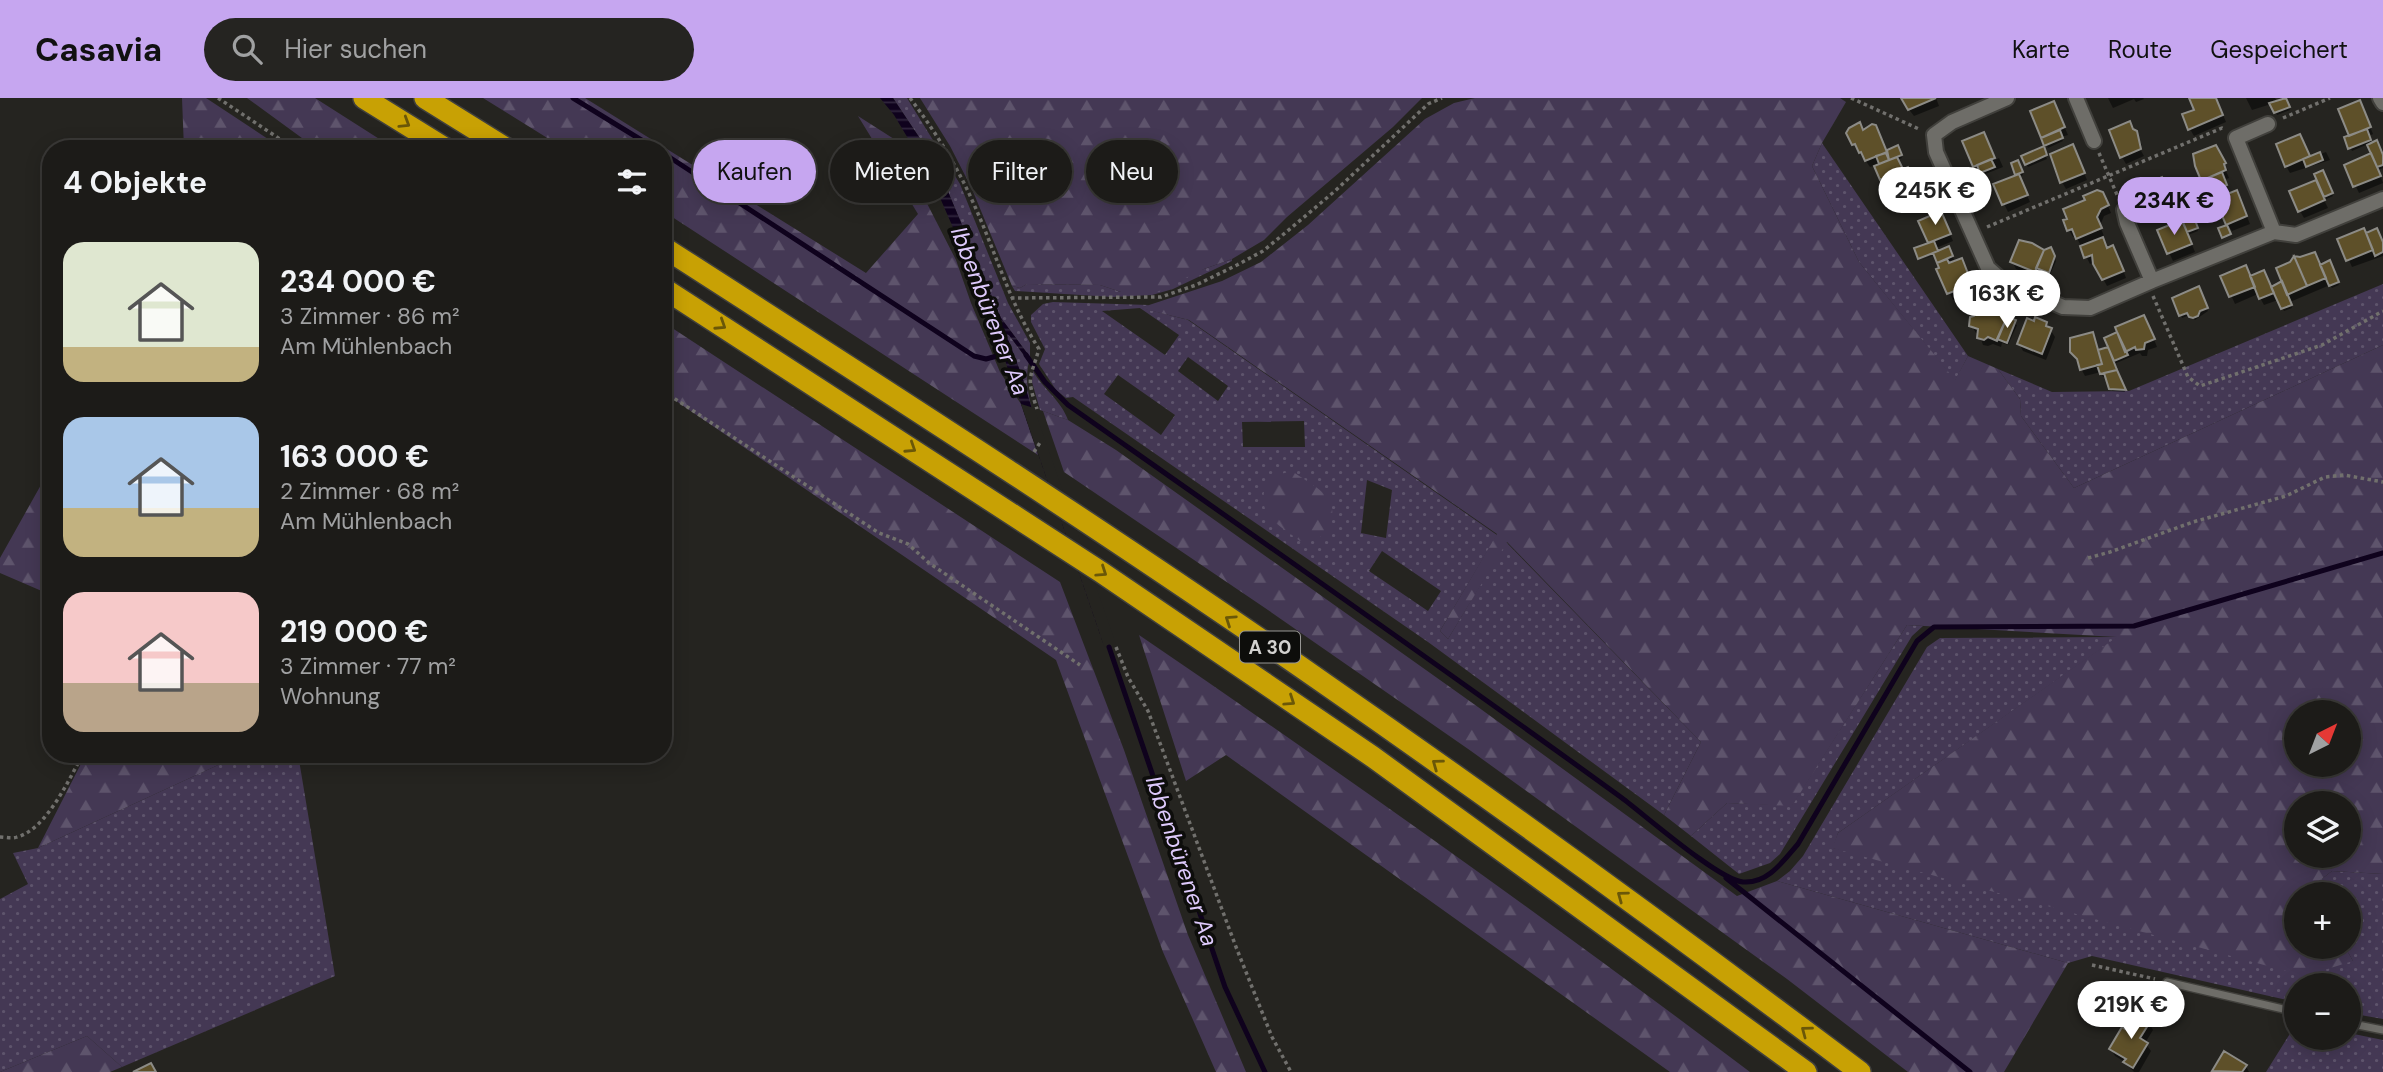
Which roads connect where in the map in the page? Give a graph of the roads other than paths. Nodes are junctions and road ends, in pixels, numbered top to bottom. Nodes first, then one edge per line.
1 (364, 98) edge
2 (425, 98) edge
3 (2007, 98) edge
4 (2076, 98) edge
5 (2380, 98) edge
6 (2383, 103) edge
7 (2268, 124) road end
8 (432, 140) edge
9 (493, 140) edge
10 (2094, 141) road end
11 (2383, 199) edge
12 (2124, 210) road end
13 (2274, 232) junction
14 (672, 253) edge
15 (2152, 281) junction
16 (672, 294) edge
17 (2167, 982) road end
18 (2284, 1009) edge
19 (2361, 1026) edge
20 (2383, 1030) edge
21 (1806, 1072) edge
22 (1860, 1072) edge

1 -> 8 highway
2 - 9 highway
3 - 15 street
4 - 10 street
5 - 6 street
7 - 13 street
11 - 13 street
12 - 15 street
13 - 15 street
22 -> 14 highway, A 30
16 -> 21 highway, A 30
17 - 18 lane
19 - 20 lane

